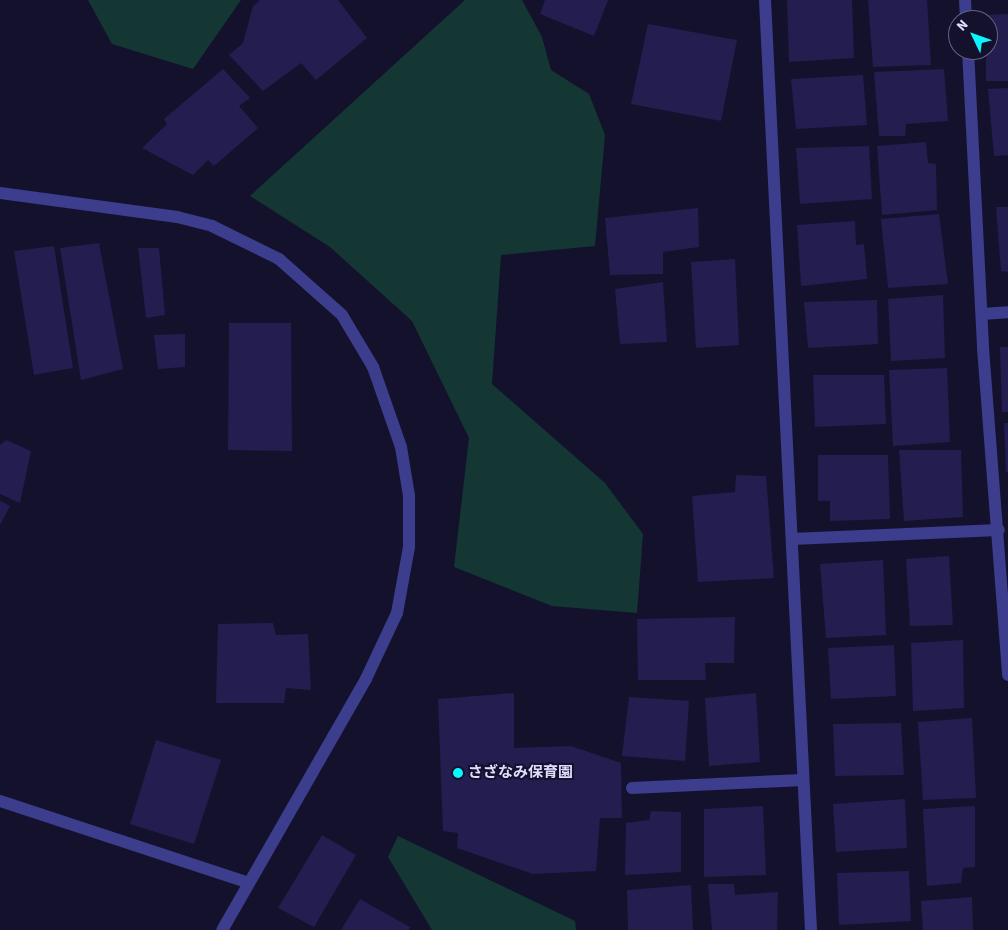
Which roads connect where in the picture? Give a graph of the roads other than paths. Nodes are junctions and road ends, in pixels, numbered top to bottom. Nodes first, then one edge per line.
1 (766, 0) edge
2 (969, 60) edge
3 (0, 193) edge
4 (1008, 312) edge
5 (982, 314) junction
6 (999, 530) junction
7 (792, 539) junction
8 (1008, 675) edge
9 (803, 780) junction
10 (632, 788) dead end
11 (0, 801) edge
12 (249, 883) junction
13 (222, 930) edge
14 (811, 930) edge

1 - 7 street
2 - 5 street
3 - 12 street
4 - 5 street
5 - 6 street
6 - 7 street
6 - 8 street
7 - 9 street
9 - 10 street
9 - 14 street
11 - 12 street
12 - 13 street

